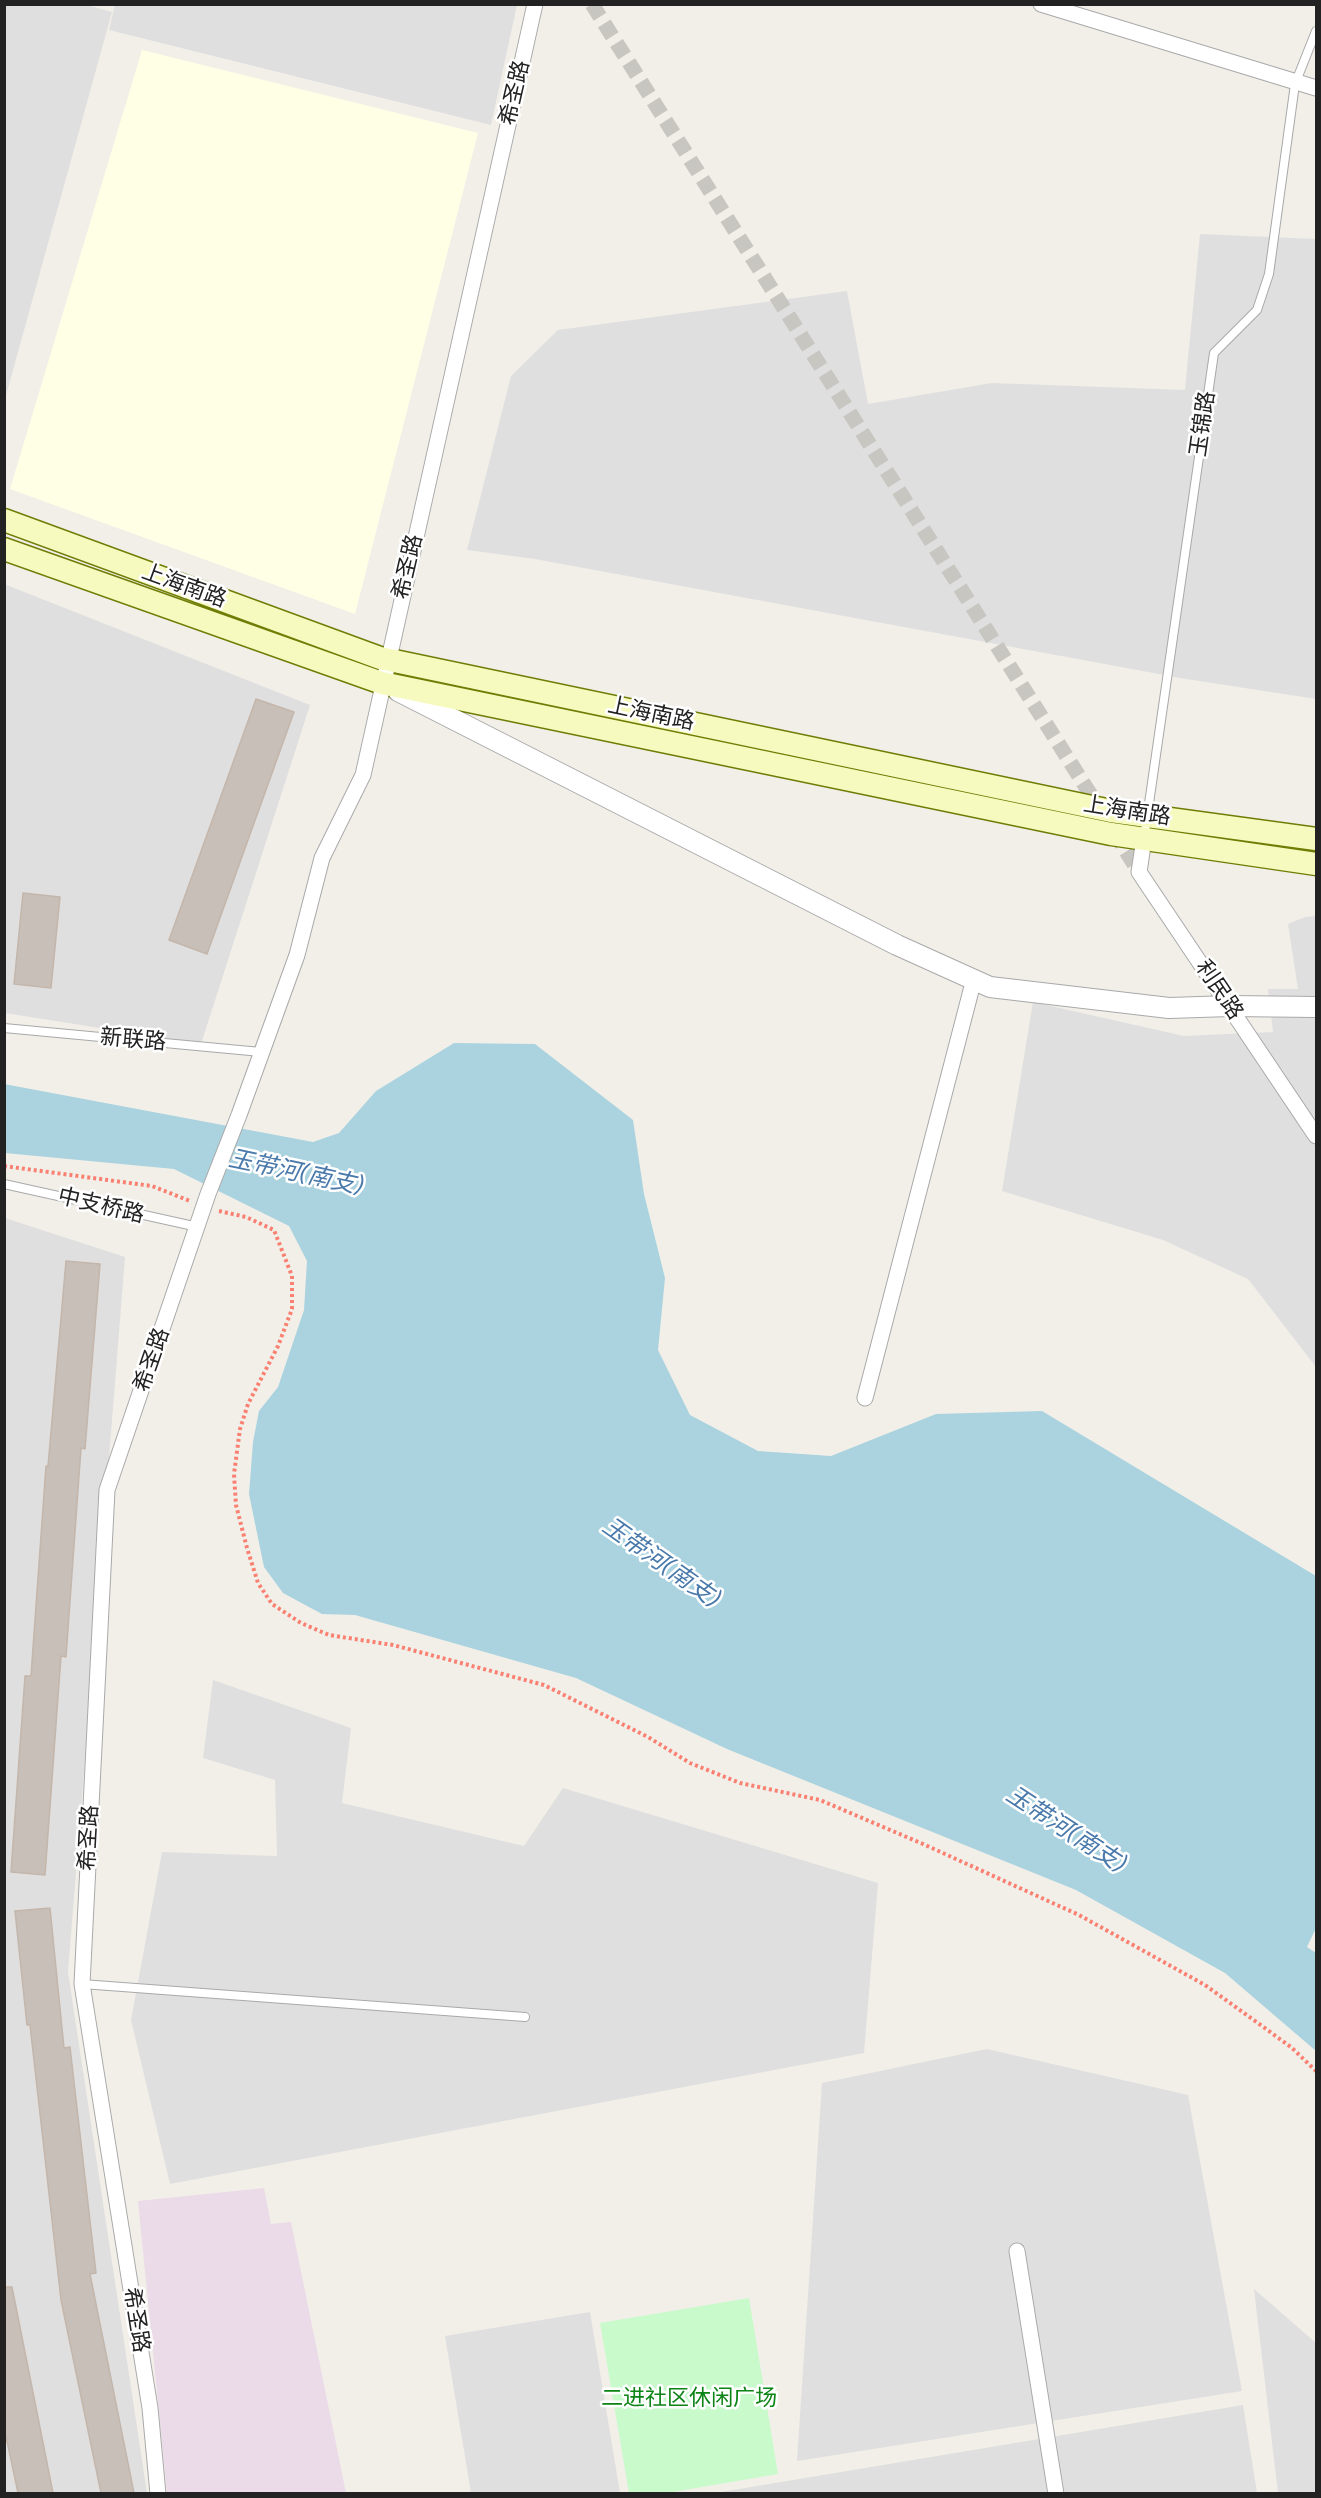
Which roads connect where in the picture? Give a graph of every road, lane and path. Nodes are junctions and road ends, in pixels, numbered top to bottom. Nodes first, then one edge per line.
1 (535, 4) edge
2 (1041, 4) edge
3 (1317, 31) edge
4 (1295, 84) junction
5 (1317, 88) edge
6 (4, 520) edge
7 (4, 549) edge
8 (388, 659) junction
9 (382, 683) junction
10 (1148, 815) junction
11 (1144, 839) junction
12 (1317, 839) edge
13 (1317, 864) edge
14 (974, 980) junction
15 (1230, 1006) junction
16 (1317, 1007) edge
17 (4, 1028) edge
18 (261, 1052) junction
19 (1317, 1136) edge
20 (4, 1166) edge
21 (4, 1184) edge
22 (206, 1201) junction
23 (198, 1227) junction
24 (865, 1398) dead end
25 (82, 1984) junction
26 (525, 2017) dead end
27 (1317, 2071) edge
28 (1017, 2251) dead end
29 (158, 2493) edge
30 (1056, 2493) edge

1 - 8 street, 希圣路
2 - 4 street
3 - 4 lane, 玉锦路
4 - 5 street
4 - 10 lane, 玉锦路
6 - 8 main road, 上海南路
7 - 9 main road, 上海南路
8 - 9 street, 希圣路
8 - 10 main road, 上海南路
9 - 11 main road, 上海南路
9 - 14 street, 上海南路
9 - 18 street, 希圣路
10 - 11 lane, 玉锦路
10 - 12 main road, 上海南路
11 - 13 main road, 上海南路
11 - 15 street, 利民路
14 - 15 street, 上海南路
14 - 24 street
15 - 16 street, 上海南路
15 - 19 street, 利民路
17 - 18 lane, 新联路
18 - 22 street, 希圣路
20 - 22 path
21 - 23 lane, 中支桥路
22 - 23 street, 希圣路
22 - 27 path
23 - 25 street, 希圣路
25 - 26 lane
25 - 29 street, 希圣路
28 - 30 street

